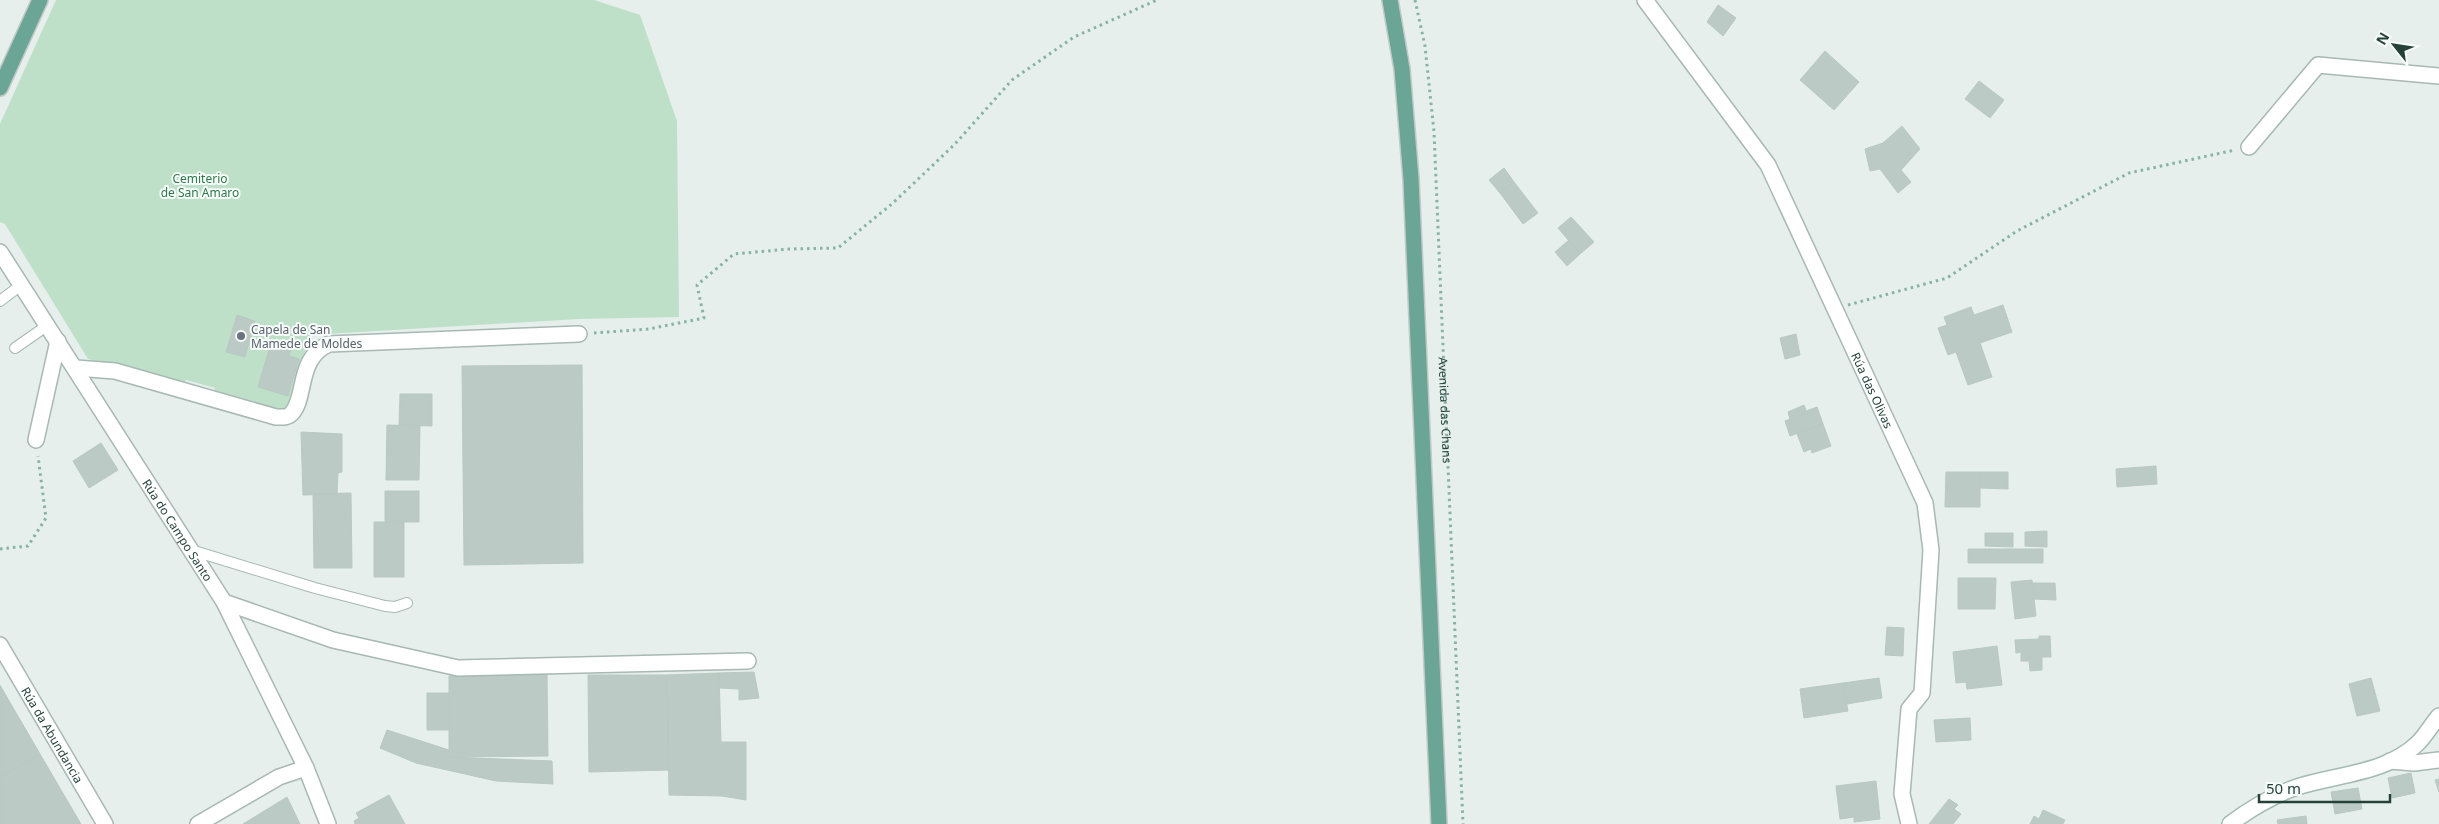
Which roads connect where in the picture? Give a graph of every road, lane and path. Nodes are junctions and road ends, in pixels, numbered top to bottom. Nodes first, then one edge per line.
1 (40, 0) edge
2 (1157, 0) edge
3 (1390, 0) edge
4 (1415, 0) edge
5 (1644, 0) edge
6 (2439, 76) edge
7 (0, 88) edge
8 (2249, 147) joint
9 (0, 252) edge
10 (21, 285) junction
11 (0, 301) edge
12 (1836, 309) junction
13 (48, 325) junction
14 (579, 334) joint
15 (58, 341) junction
16 (16, 348) dead end
17 (76, 368) junction
18 (36, 440) joint
19 (0, 549) edge
20 (191, 550) junction
21 (224, 602) junction
22 (407, 603) dead end
23 (0, 645) edge
24 (748, 661) dead end
25 (2439, 716) edge
26 (2439, 760) edge
27 (2390, 761) junction
28 (306, 768) junction
29 (105, 824) edge
30 (198, 824) edge
31 (328, 824) edge
32 (1439, 824) edge
33 (1463, 824) edge
34 (1909, 824) edge
35 (2230, 824) edge

1 - 7 main road
2 - 14 path
3 - 32 main road, Avenida das Chans
4 - 33 path, Avenida das Chans
5 - 12 street, Rúa das Olivas
6 - 8 street
8 - 12 path
9 - 10 street, Rúa do Campo Santo
10 - 11 lane
10 - 13 street, Rúa do Campo Santo
12 - 34 street, Rúa das Olivas
13 - 15 street, Rúa do Campo Santo
13 - 16 lane
14 - 17 street
15 - 17 street, Rúa do Campo Santo
15 - 18 street
17 - 20 street, Rúa do Campo Santo
18 - 19 path
20 - 21 street, Rúa do Campo Santo
20 - 22 lane
21 - 24 street
21 - 28 street, Rúa do Campo Santo
23 - 29 street, Rúa da Abundancia
25 - 27 street
26 - 27 street
27 - 35 street
28 - 30 street
28 - 31 street, Rúa do Campo Santo

